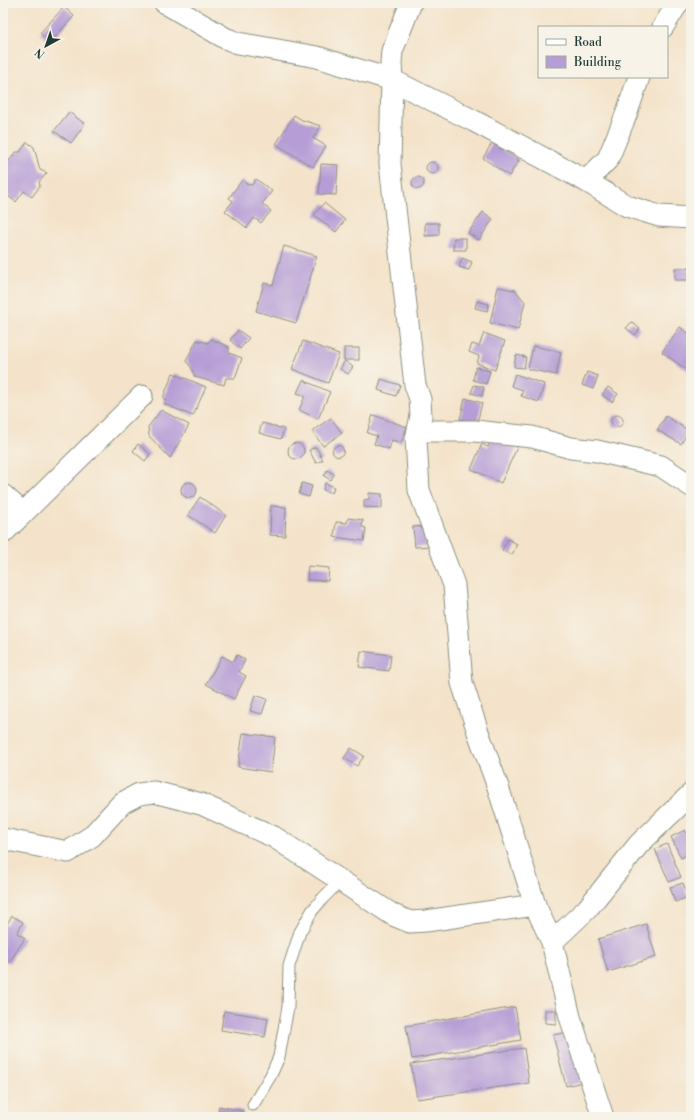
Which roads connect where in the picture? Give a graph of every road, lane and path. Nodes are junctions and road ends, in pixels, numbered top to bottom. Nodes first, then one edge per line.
1 (164, 3) edge
2 (411, 3) edge
3 (678, 3) edge
4 (664, 26) edge
5 (639, 78) edge
6 (392, 80) junction
7 (586, 181) junction
8 (691, 218) edge
9 (142, 396) dead end
10 (418, 431) junction
11 (691, 486) edge
12 (3, 495) edge
13 (22, 513) junction
14 (3, 533) edge
15 (691, 794) edge
16 (3, 839) edge
17 (340, 881) junction
18 (535, 905) junction
19 (552, 942) junction
20 (253, 1105) dead end
21 (603, 1117) edge

1 - 6 street
2 - 6 street
3 - 4 street
5 - 7 street
6 - 7 street
6 - 10 street
7 - 8 street
9 - 13 street
10 - 11 street
10 - 18 street
12 - 13 street
13 - 14 street
15 - 19 street
16 - 17 street
17 - 18 street
17 - 20 lane
18 - 19 street
19 - 21 street

